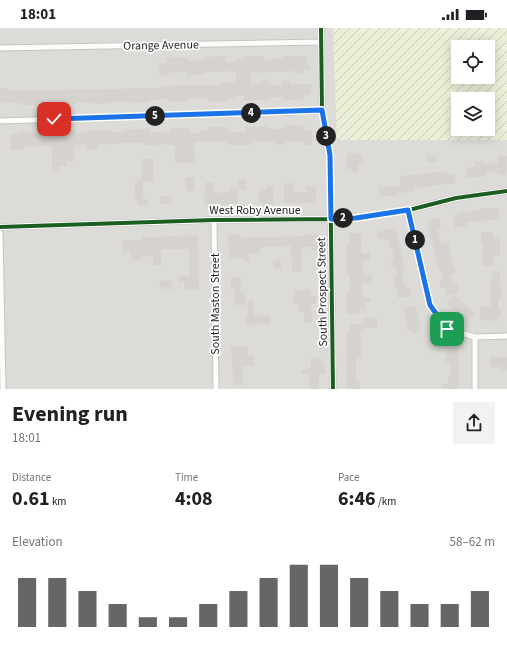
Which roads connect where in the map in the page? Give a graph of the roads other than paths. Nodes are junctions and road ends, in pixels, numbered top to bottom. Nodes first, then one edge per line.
1 (321, 28) edge
2 (321, 42) junction
3 (0, 48) edge
4 (322, 110) junction
5 (0, 120) edge
6 (507, 191) edge
7 (408, 210) junction
8 (331, 219) junction
9 (214, 220) junction
10 (0, 227) edge
11 (0, 233) edge
12 (507, 336) edge
13 (475, 337) junction
14 (3, 389) edge
15 (216, 389) edge
16 (333, 389) edge
17 (475, 389) edge

1 - 2 street, South Prospect Street
2 - 3 street, Orange Avenue
2 - 4 street, South Prospect Street
4 - 5 street
4 - 8 street, South Prospect Street
6 - 7 street, West Roby Avenue
7 - 8 street, West Roby Avenue
7 - 13 street
8 - 9 street, West Roby Avenue
8 - 16 street, South Prospect Street
9 - 10 street, West Roby Avenue
9 - 15 street, South Maston Street
11 - 14 street
12 - 13 street
13 - 17 street

